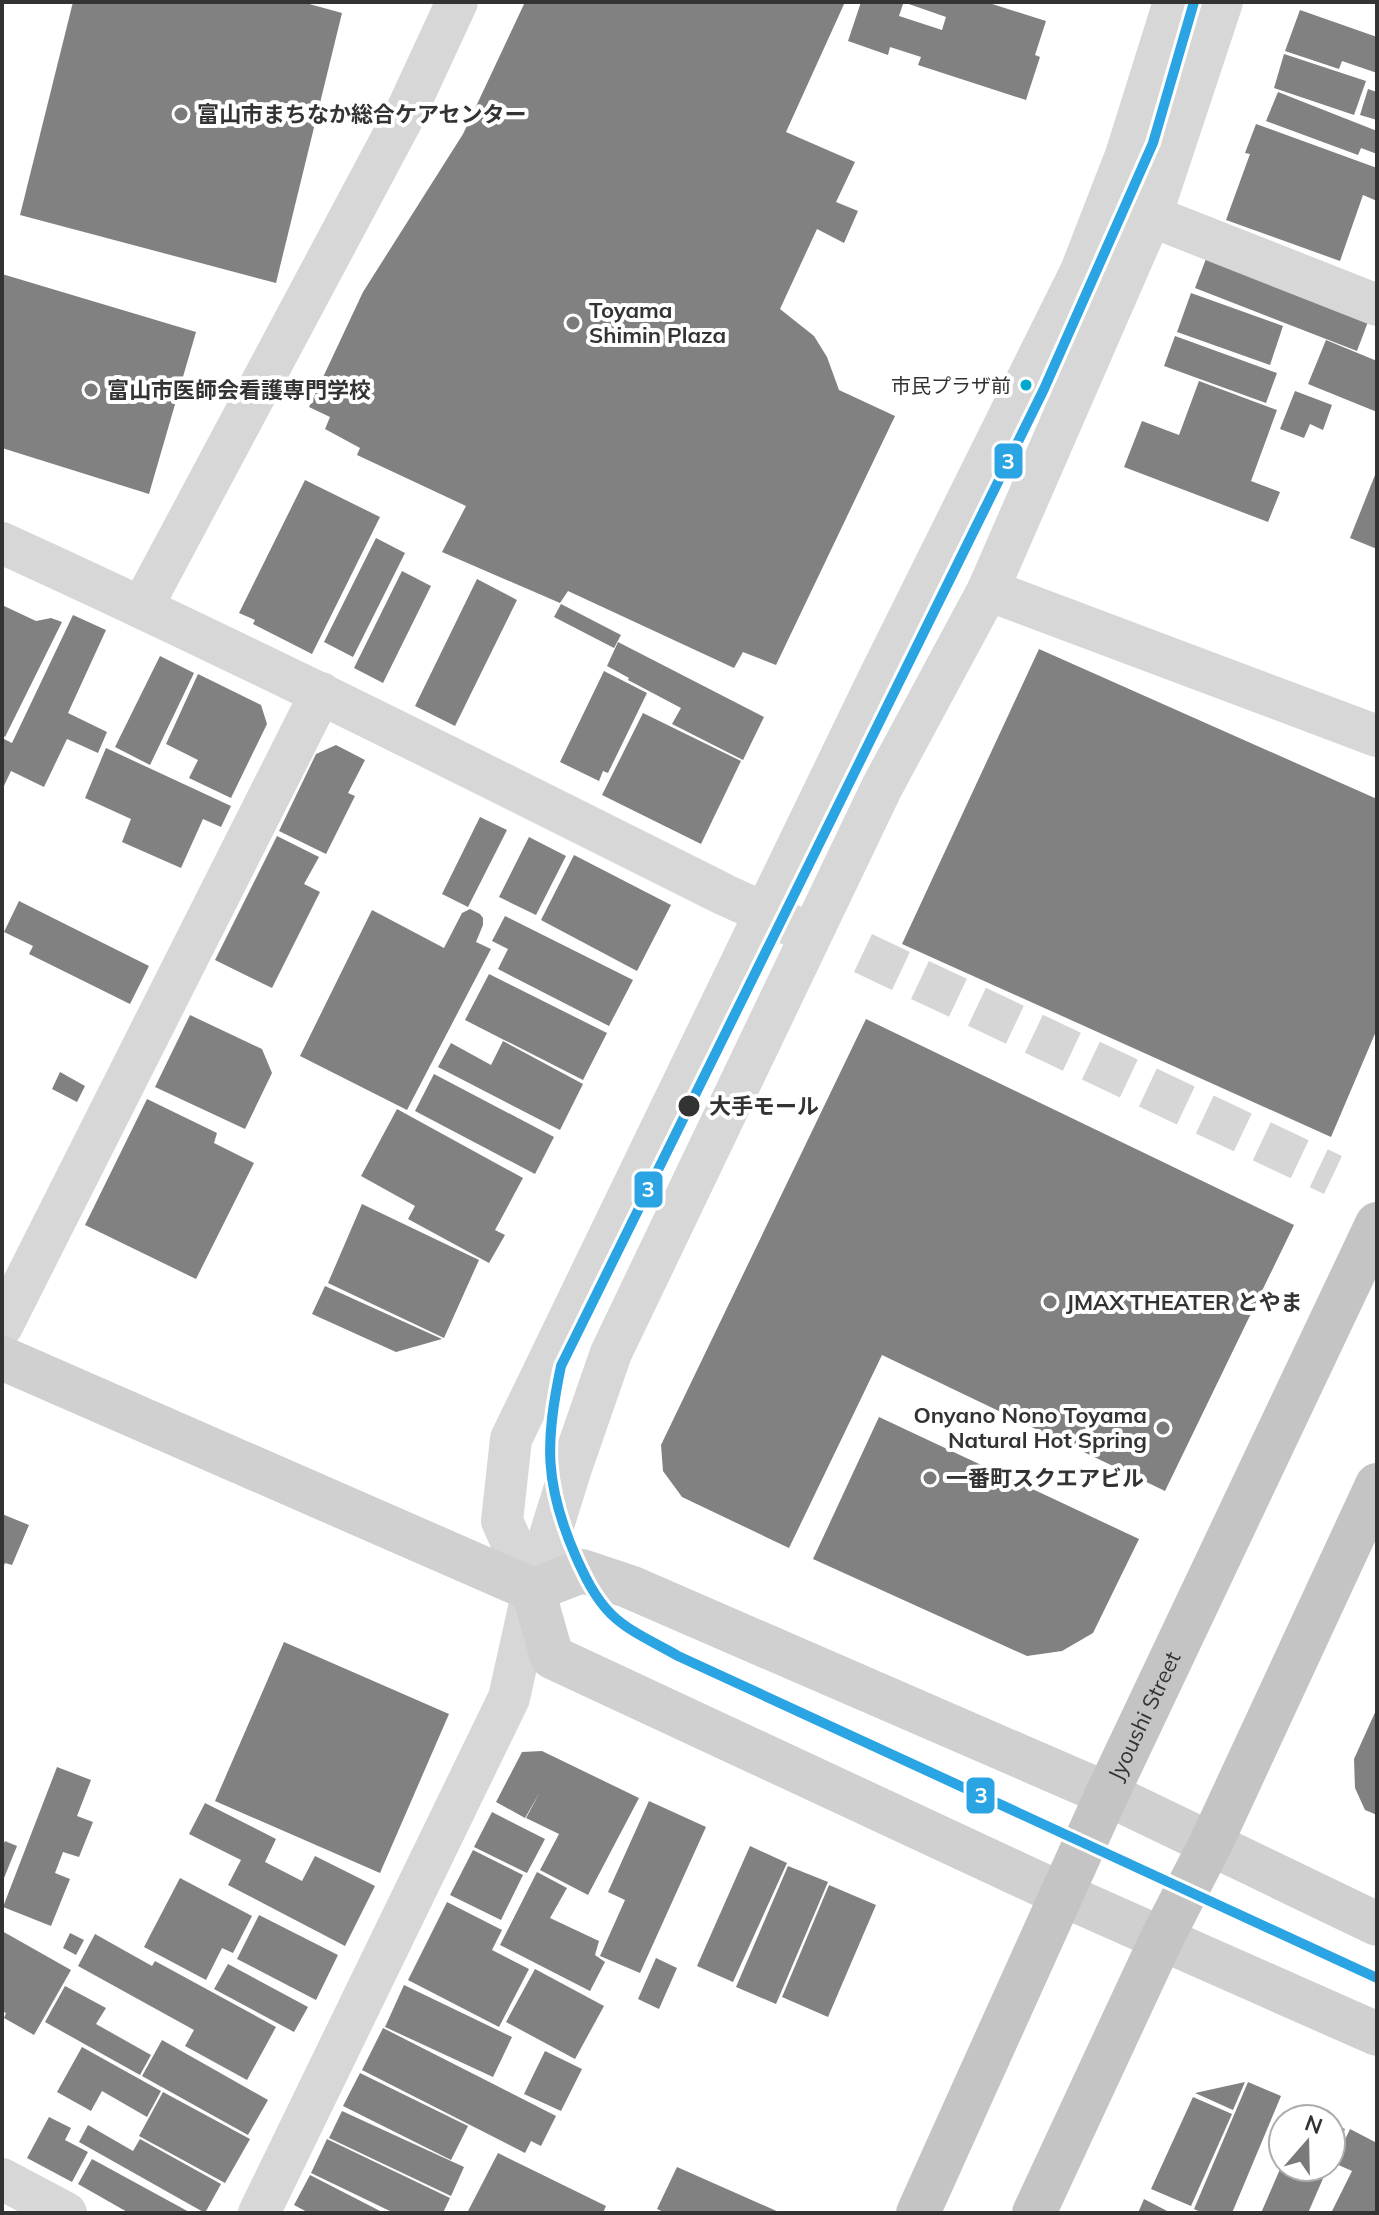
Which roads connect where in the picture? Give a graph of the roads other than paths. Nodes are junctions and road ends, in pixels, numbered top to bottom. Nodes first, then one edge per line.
1 (457, 2) edge
2 (1174, 2) edge
3 (1222, 2) edge
4 (1151, 216) junction
5 (1377, 305) edge
6 (2, 543) edge
7 (988, 590) junction
8 (142, 607) junction
9 (321, 693) junction
10 (1377, 736) edge
11 (766, 914) junction
12 (811, 935) junction
13 (1377, 1224) edge
14 (2, 1326) edge
15 (2, 1358) edge
16 (1377, 1485) edge
17 (533, 1590) junction
18 (1107, 1794) junction
19 (1211, 1843) junction
20 (1061, 1894) junction
21 (1377, 1924) edge
22 (1162, 1938) junction
23 (1377, 2034) edge
24 (2, 2179) edge
25 (66, 2213) edge
26 (259, 2213) edge
27 (918, 2213) edge
28 (1034, 2213) edge

1 - 8 street
2 - 11 street
3 - 4 street
4 - 5 street
4 - 7 street
6 - 8 street
7 - 10 street
7 - 12 street
8 - 9 street
9 - 11 street
9 - 14 street
11 - 12 street
11 - 17 street
12 - 17 street
13 - 18 highway, Jyoushi Street
15 - 17 street
16 - 19 highway
17 - 18 street
17 - 20 street
17 - 26 street
18 - 19 street
18 - 20 highway, Jyoushi Street
19 - 21 street
19 - 22 highway
20 - 22 street
20 - 27 highway, Jyoushi Street
22 - 23 street
22 - 28 highway
24 - 25 street

